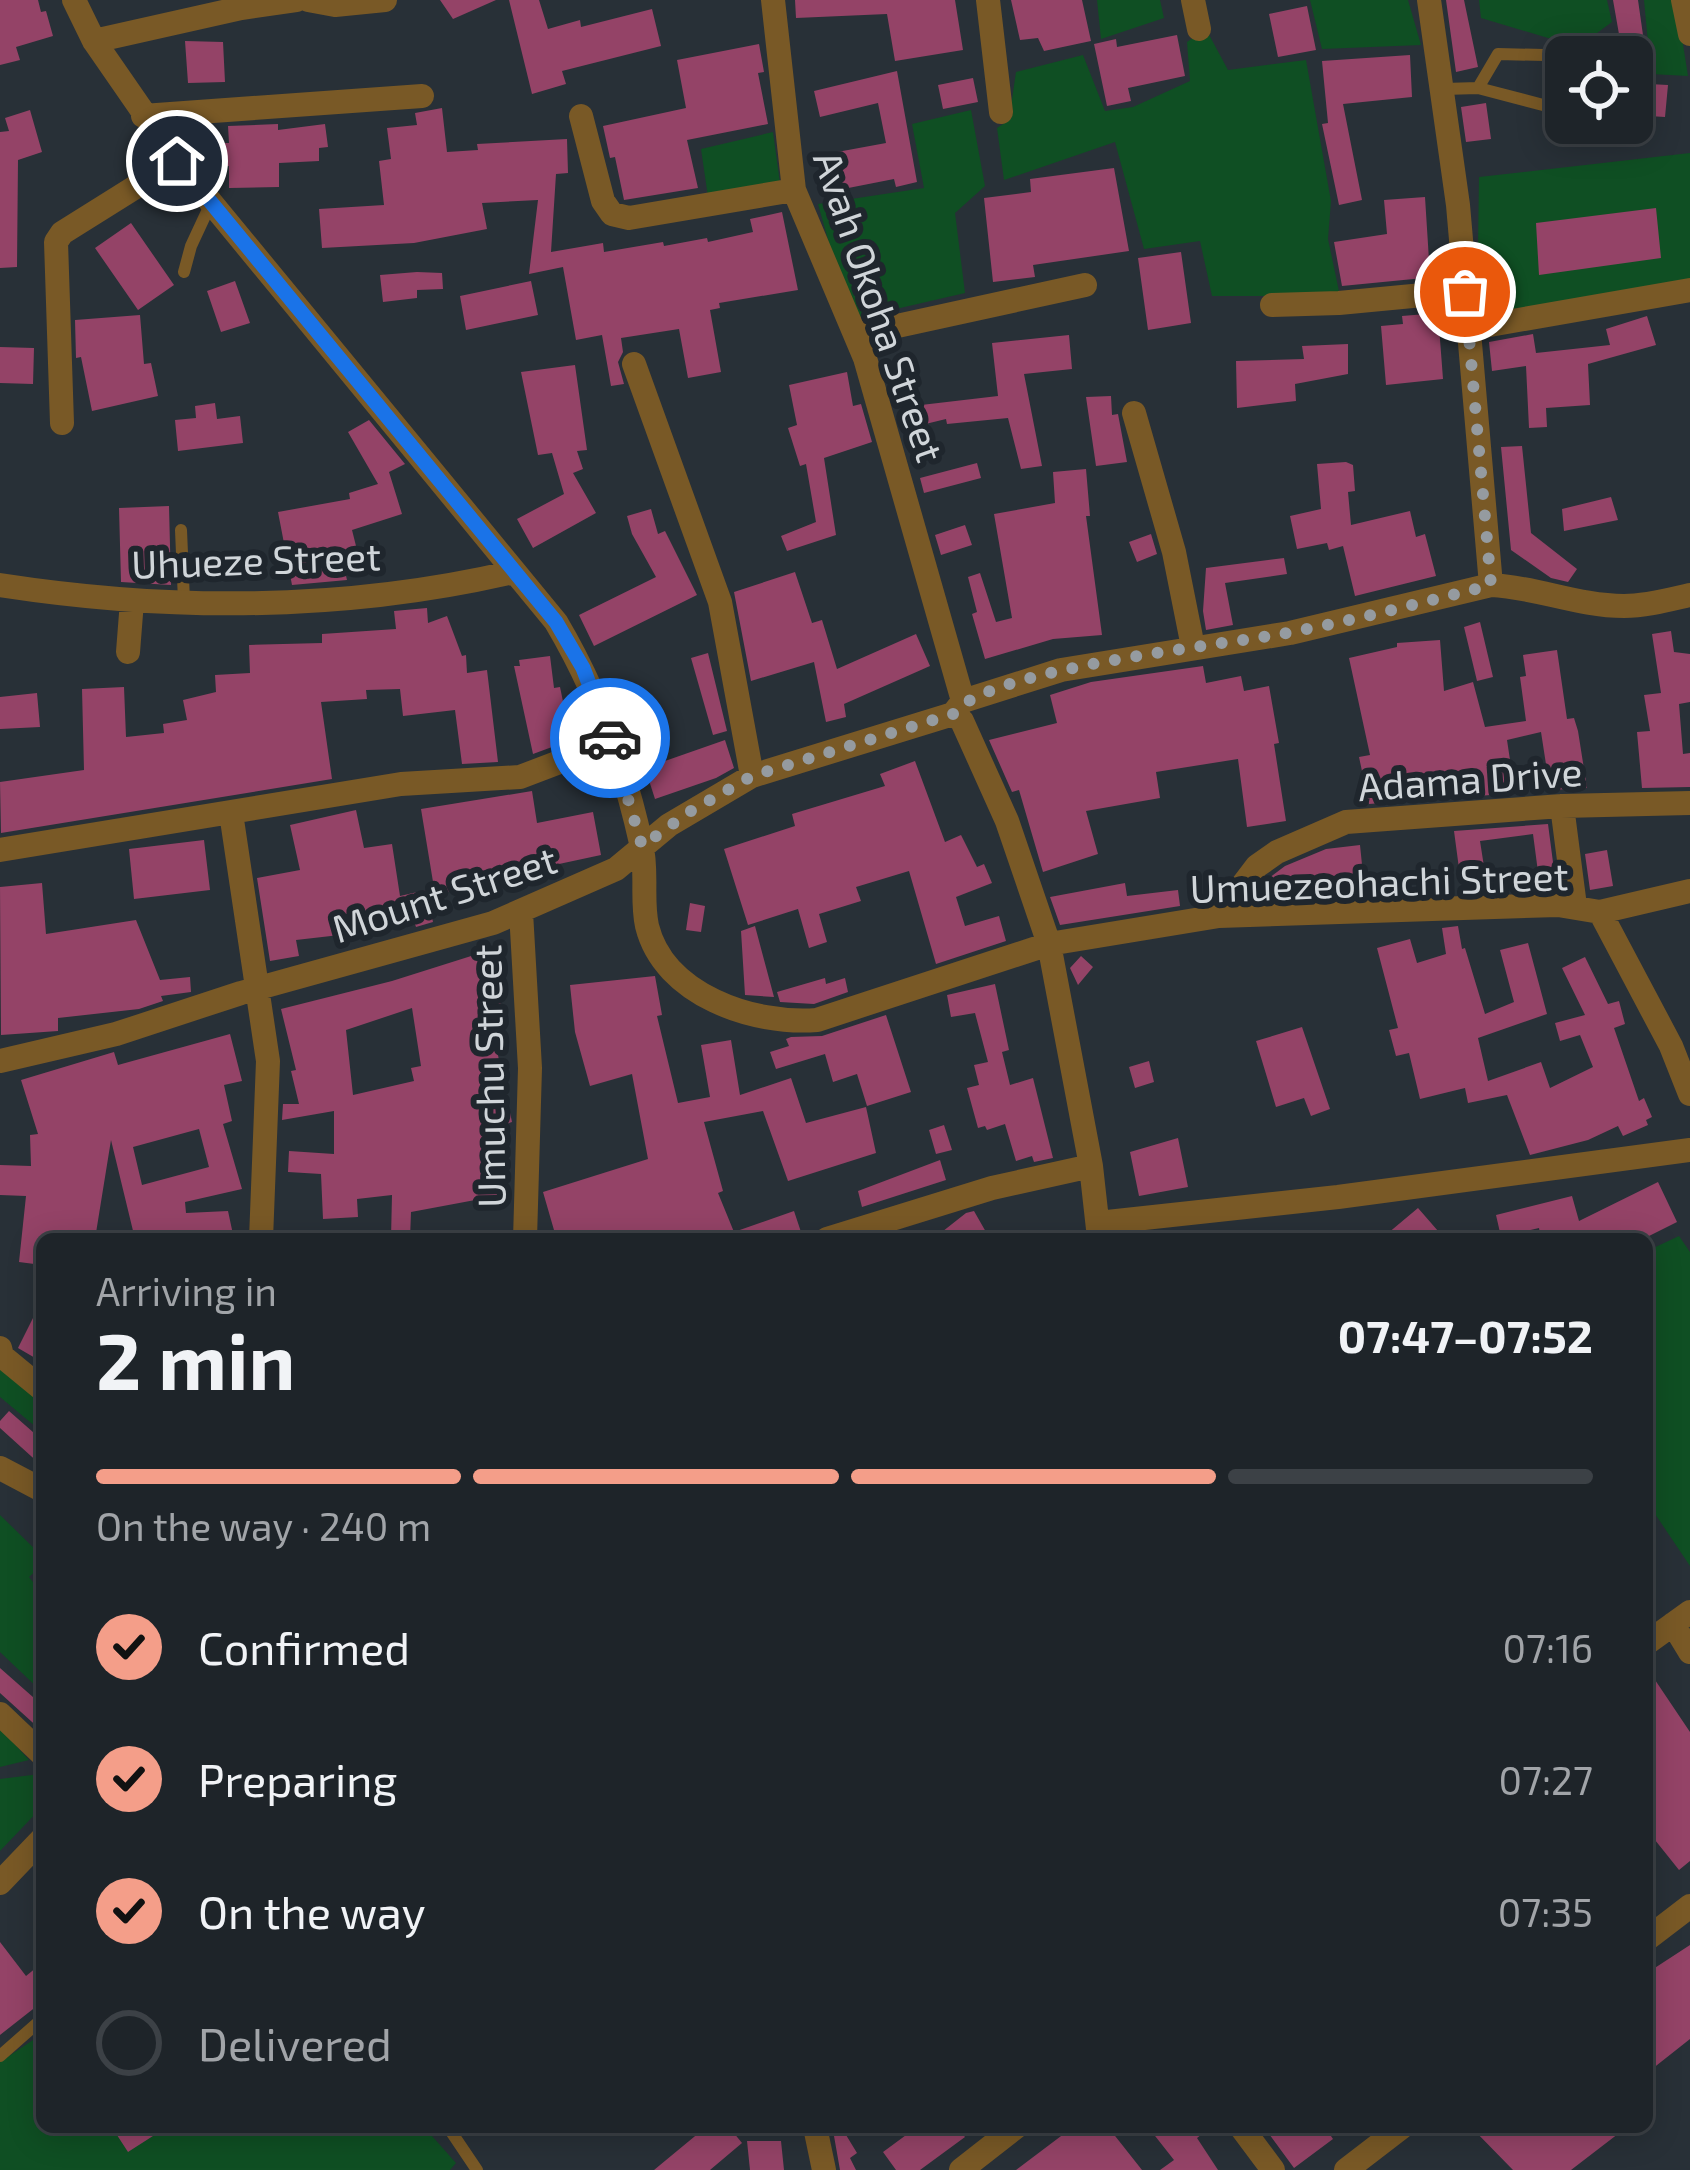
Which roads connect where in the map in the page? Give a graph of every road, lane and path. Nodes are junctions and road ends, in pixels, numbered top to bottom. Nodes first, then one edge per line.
1 (74, 0) edge
2 (296, 0) edge
3 (308, 0) edge
4 (385, 0) edge
5 (773, 0) edge
6 (988, 0) edge
7 (1193, 0) edge
8 (1430, 0) edge
9 (1683, 0) edge
10 (1199, 29) dead end
11 (1690, 34) edge
12 (94, 41) junction
13 (1545, 55) edge
14 (1478, 88) junction
15 (1444, 89) junction
16 (422, 96) dead end
17 (1545, 106) edge
18 (1001, 112) dead end
19 (143, 116) junction
20 (581, 116) dead end
21 (177, 161) junction
22 (794, 190) junction
23 (211, 202) junction
24 (184, 272) dead end
25 (1085, 285) dead end
26 (1690, 290) edge
27 (1465, 292) junction
28 (1272, 305) dead end
29 (1467, 329) junction
30 (856, 334) junction
31 (634, 364) dead end
32 (1134, 413) dead end
33 (62, 423) dead end
34 (182, 530) dead end
35 (513, 572) junction
36 (0, 585) edge
37 (1491, 585) junction
38 (1690, 596) edge
39 (132, 601) junction
40 (184, 602) junction
41 (1193, 647) junction
42 (128, 652) dead end
43 (958, 708) junction
44 (612, 742) junction
45 (752, 776) junction
46 (1690, 803) edge
47 (1562, 806) junction
48 (231, 813) junction
49 (642, 846) junction
50 (0, 850) edge
51 (1690, 891) edge
52 (1588, 909) junction
53 (521, 912) junction
54 (1219, 916) junction
55 (1048, 944) junction
56 (255, 991) junction
57 (0, 1061) edge
58 (1690, 1094) edge
59 (1690, 1150) edge
60 (1090, 1166) junction
61 (1099, 1231) edge
62 (261, 1233) edge
63 (525, 1233) edge
64 (846, 1233) edge
65 (0, 1348) edge
66 (36, 1384) edge
67 (0, 1468) edge
68 (36, 1487) edge
69 (1682, 1618) edge
70 (1653, 1639) edge
71 (1690, 1652) edge
72 (0, 1714) edge
73 (36, 1748) edge
74 (36, 1845) edge
75 (0, 1883) edge
76 (1690, 1906) edge
77 (1653, 1934) edge
78 (36, 2024) edge
79 (0, 2056) edge
80 (452, 2133) edge
81 (815, 2133) edge
82 (1008, 2133) edge
83 (1245, 2133) edge
84 (1394, 2133) edge
85 (477, 2170) edge
86 (824, 2170) edge
87 (961, 2170) edge
88 (1273, 2170) edge
89 (1346, 2170) edge

1 - 12 street, Umuezeohachi Street
2 - 12 street
3 - 4 street
5 - 22 street, Avah Okoha Street
6 - 18 street
7 - 10 street
8 - 15 street
9 - 11 street
12 - 19 street, Umuezeohachi Street
13 - 14 lane
14 - 15 lane
14 - 17 lane
15 - 27 street
16 - 19 street
19 - 21 street, Umuezeohachi Street
20 - 22 street
21 - 23 street, Umuezeohachi Street
21 - 33 street
22 - 30 street, Avah Okoha Street
23 - 24 lane
23 - 35 street, Umuezeohachi Street
25 - 30 street
26 - 29 street
27 - 28 street
27 - 29 street
29 - 37 street
30 - 43 street, Avah Okoha Street
31 - 45 street
32 - 41 street
34 - 40 lane
35 - 40 street, Uhueze Street
35 - 44 street, Umuezeohachi Street
36 - 39 street, Uhueze Street
37 - 38 street
37 - 41 street, Mount Street
39 - 40 street, Uhueze Street
39 - 42 street
41 - 43 street, Mount Street
43 - 45 street, Mount Street
43 - 55 street, Avah Okoha Street
44 - 48 street
44 - 49 street, Umuezeohachi Street
45 - 49 street, Mount Street
46 - 47 street, Adama Drive
47 - 52 street
47 - 54 street, Adama Drive
48 - 50 street
48 - 56 street
49 - 53 street, Mount Street
49 - 55 street, Umuezeohachi Street
51 - 52 street, Umuezeohachi Street
52 - 54 street, Umuezeohachi Street
52 - 58 street
53 - 56 street, Mount Street
53 - 63 street, Umuchu Street
54 - 55 street, Umuezeohachi Street
55 - 60 street, Avah Okoha Street
56 - 57 street, Mount Street
56 - 62 street
59 - 61 street
60 - 61 street, Avah Okoha Street
60 - 64 street
65 - 66 street
67 - 68 street
69 - 70 street
69 - 71 street
72 - 73 street
74 - 75 street
76 - 77 street
78 - 79 lane
80 - 85 lane
81 - 86 street
82 - 87 street
83 - 88 street
84 - 89 street

